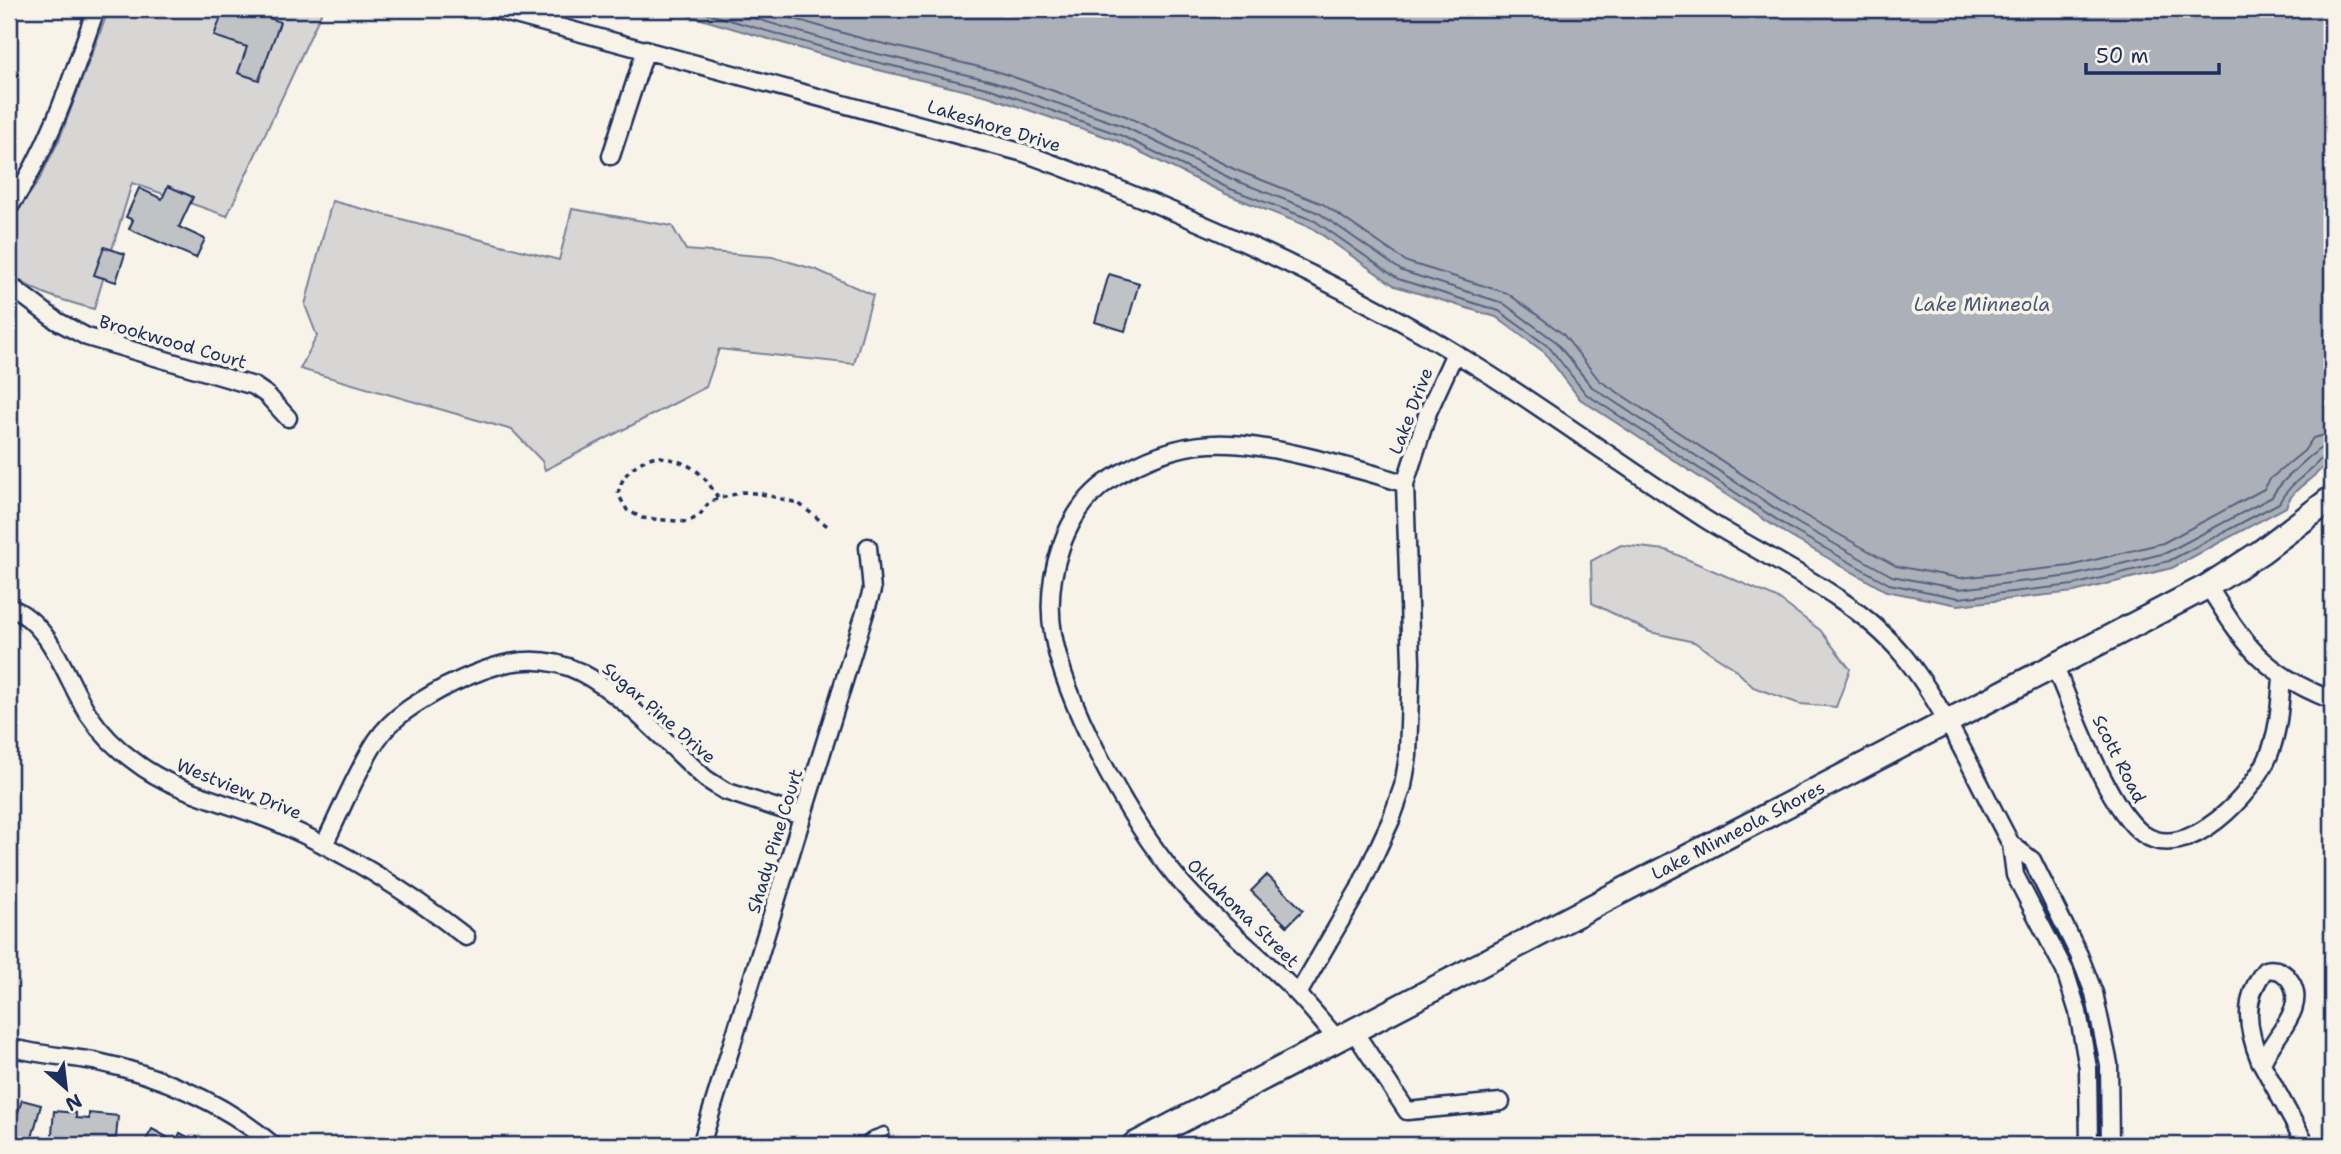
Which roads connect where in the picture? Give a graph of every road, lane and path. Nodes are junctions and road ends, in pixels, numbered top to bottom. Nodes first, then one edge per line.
1 (96, 9) edge
2 (493, 9) edge
3 (646, 49) junction
4 (611, 156) dead end
5 (9, 208) edge
6 (9, 285) edge
7 (1455, 353) junction
8 (288, 418) dead end
9 (1405, 484) junction
10 (718, 498) junction
11 (2332, 498) edge
12 (830, 528) dead end
13 (868, 547) dead end
14 (2208, 586) junction
15 (9, 607) edge
16 (2054, 665) junction
17 (2282, 677) junction
18 (2332, 700) edge
19 (1945, 721) junction
20 (802, 817) junction
21 (2011, 844) junction
22 (324, 845) junction
23 (466, 937) dead end
24 (1298, 994) junction
25 (1345, 1034) junction
26 (2106, 1046) junction
27 (9, 1047) edge
28 (2086, 1048) junction
29 (2262, 1064) junction
30 (1500, 1102) dead end
31 (884, 1132) dead end
32 (273, 1145) edge
33 (701, 1145) edge
34 (862, 1145) edge
35 (1134, 1145) edge
36 (2089, 1145) edge
37 (2110, 1145) edge
38 (2306, 1145) edge

1 - 5 street
2 - 3 street, Lakeshore Drive
3 - 4 street
3 - 7 street, Lakeshore Drive
6 - 8 street, Brookwood Court
7 - 9 street, Lake Drive
7 - 19 street
9 - 24 street, Lake Drive
9 - 24 street, Oklahoma Street
10 - 10 path
10 - 12 path
11 - 14 main road, Lake Minneola Shores
13 - 20 street, Shady Pine Court
14 - 16 main road, Lake Minneola Shores
14 - 17 street
15 - 22 street, Westview Drive
16 - 17 street, Scott Road
16 - 19 main road, Lake Minneola Shores
17 - 18 street
19 - 21 street
19 - 25 main road, Lake Minneola Shores
20 - 22 street, Sugar Pine Drive
20 - 33 street, Shady Pine Court
21 - 26 street
21 - 28 street
22 - 23 street, Westview Drive
24 - 25 street, Oklahoma Street
25 - 30 street, Oklahoma Street
25 - 35 main road, Lake Minneola Shores
26 - 28 street
26 - 37 street
27 - 32 street
28 - 36 street
29 - 29 street
29 - 38 street
31 - 34 lane

